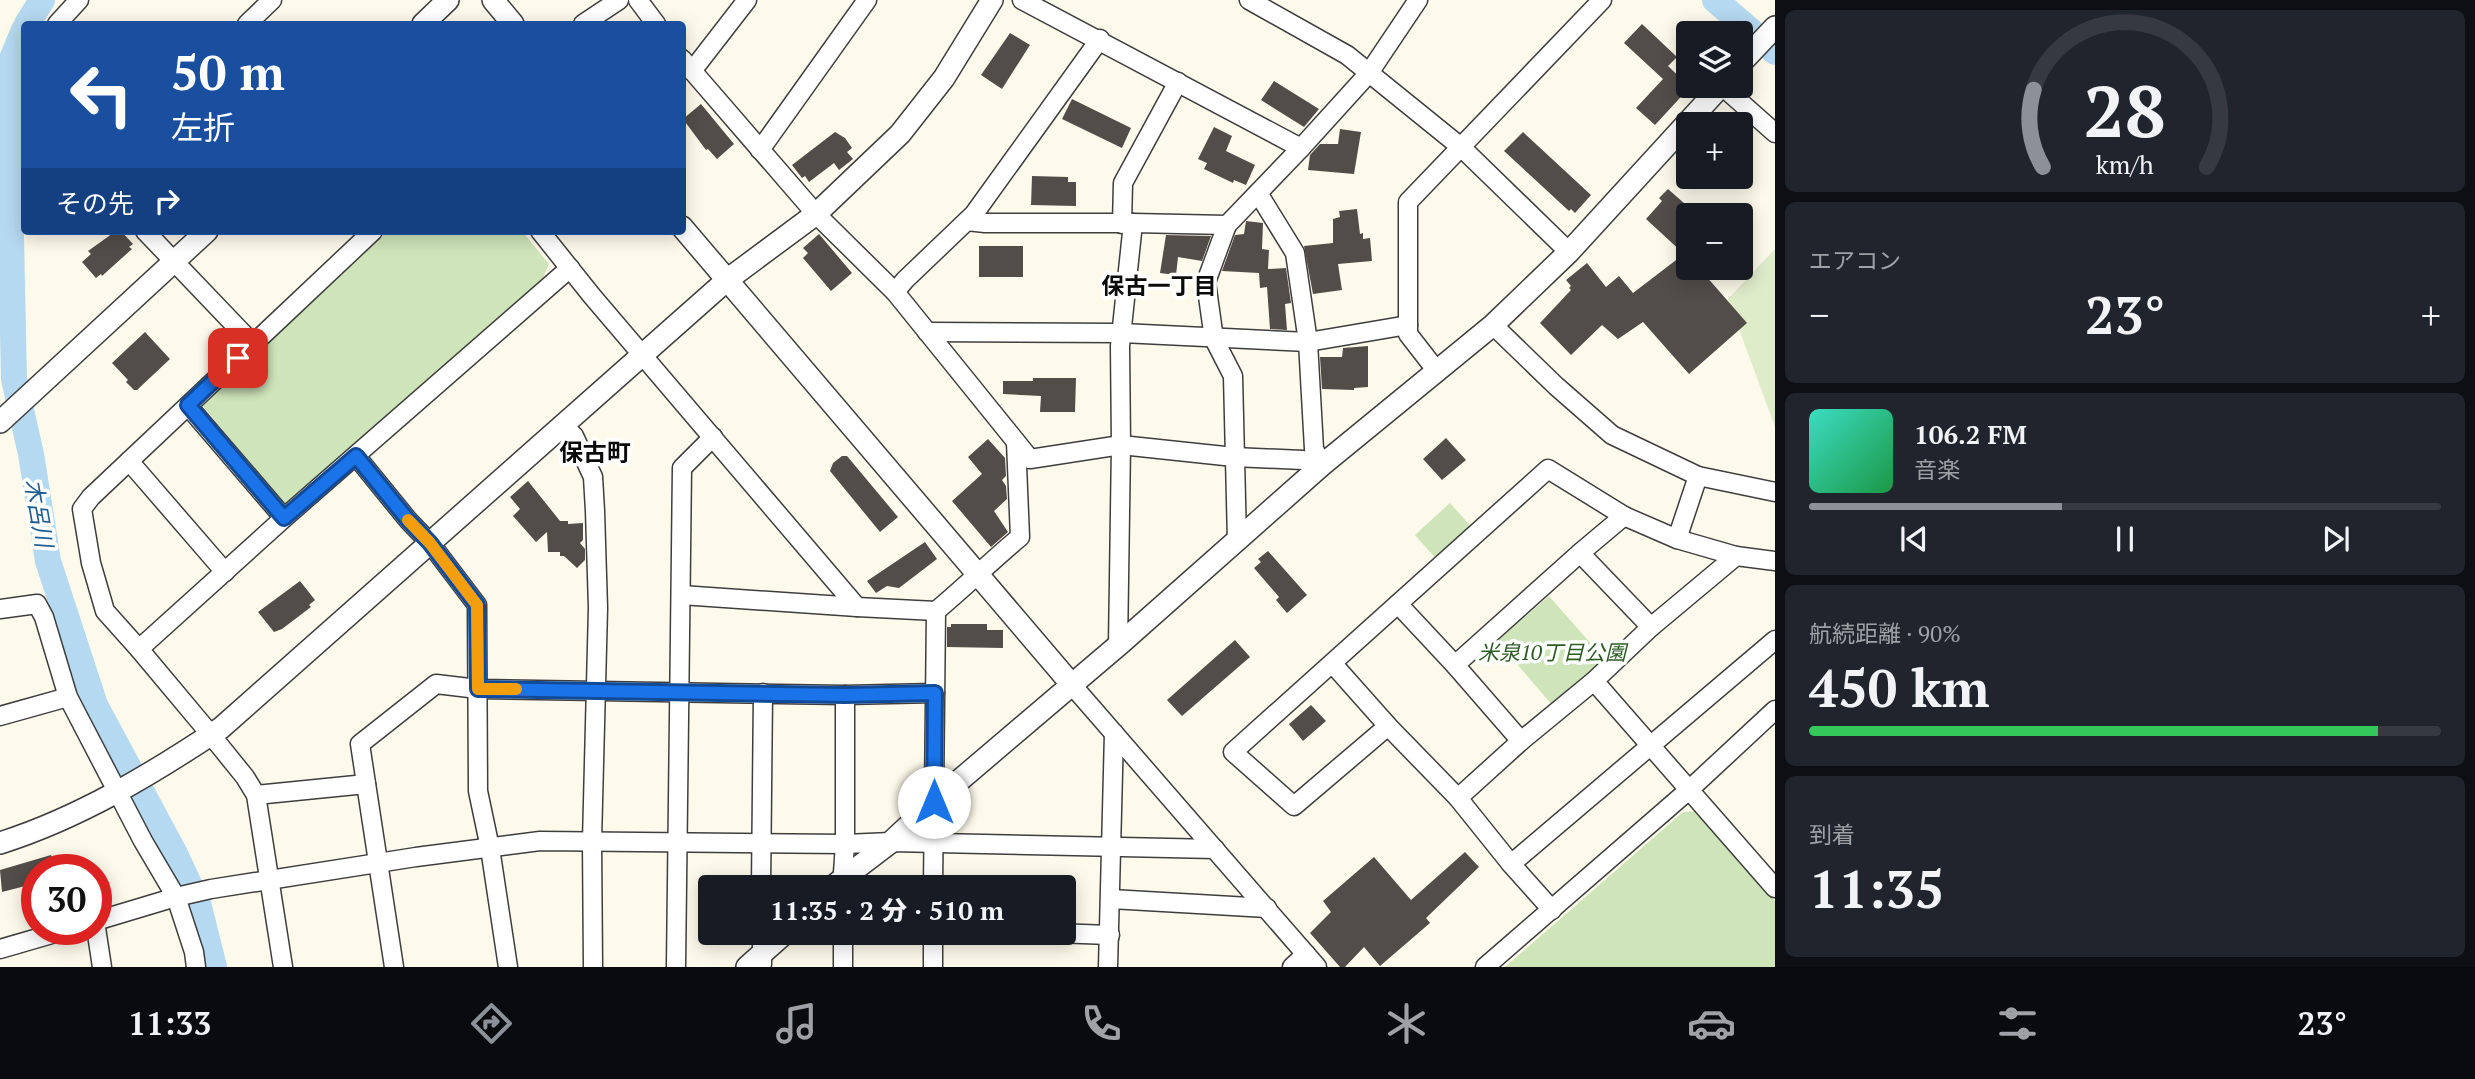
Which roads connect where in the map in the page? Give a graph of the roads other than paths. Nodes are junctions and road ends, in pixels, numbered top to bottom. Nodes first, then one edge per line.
1 (79, 0) edge
2 (272, 0) edge
3 (448, 0) edge
4 (493, 0) edge
5 (619, 0) edge
6 (638, 0) edge
7 (747, 0) edge
8 (867, 0) edge
9 (992, 0) edge
10 (1022, 0) edge
11 (1248, 0) edge
12 (1418, 0) edge
13 (1602, 0) edge
14 (60, 21) edge
15 (250, 21) edge
16 (426, 21) edge
17 (510, 21) edge
18 (588, 21) edge
19 (654, 21) edge
20 (1775, 27) edge
21 (1100, 39) junction
22 (1753, 50) edge
23 (687, 65) edge
24 (1369, 73) junction
25 (1178, 82) junction
26 (1711, 98) edge
27 (1735, 98) edge
28 (1775, 134) edge
29 (1301, 148) junction
30 (1462, 148) junction
31 (760, 150) junction
32 (1258, 193) junction
33 (816, 214) junction
34 (967, 221) junction
35 (1128, 224) junction
36 (1227, 225) junction
37 (686, 232) edge
38 (149, 235) edge
39 (203, 235) edge
40 (369, 235) edge
41 (543, 235) edge
42 (1569, 252) junction
43 (174, 262) junction
44 (570, 268) junction
45 (727, 280) junction
46 (895, 292) junction
47 (1408, 325) junction
48 (1493, 325) junction
49 (927, 332) junction
50 (1122, 333) junction
51 (1214, 339) junction
52 (1308, 342) junction
53 (253, 344) junction
54 (642, 355) junction
55 (1436, 370) junction
56 (188, 405) junction
57 (0, 422) edge
58 (562, 425) junction
59 (713, 437) junction
60 (1016, 442) junction
61 (1121, 445) junction
62 (356, 456) junction
63 (1234, 457) junction
64 (129, 461) junction
65 (1322, 465) junction
66 (1698, 476) junction
67 (1775, 492) edge
68 (1624, 516) junction
69 (284, 518) junction
70 (1677, 539) junction
71 (1237, 541) junction
72 (430, 543) junction
73 (1580, 553) junction
74 (1736, 556) junction
75 (1775, 561) edge
76 (225, 572) junction
77 (979, 576) junction
78 (681, 595) junction
79 (1398, 604) junction
80 (857, 607) junction
81 (0, 609) edge
82 (936, 611) junction
83 (1651, 627) junction
84 (1775, 640) edge
85 (1118, 646) junction
86 (139, 649) junction
87 (1332, 663) junction
88 (1455, 665) junction
89 (1594, 681) junction
90 (1072, 685) junction
91 (478, 689) junction
92 (597, 690) junction
93 (678, 692) junction
94 (935, 693) junction
95 (763, 694) junction
96 (845, 695) junction
97 (68, 697) junction
98 (1775, 710) edge
99 (0, 716) edge
100 (1385, 723) junction
101 (1114, 733) junction
102 (211, 735) junction
103 (1521, 741) junction
104 (1652, 746) junction
105 (366, 784) junction
106 (122, 789) junction
107 (1690, 789) junction
108 (256, 795) junction
109 (1458, 798) junction
110 (934, 802) junction
111 (592, 841) junction
112 (676, 842) junction
113 (891, 842) junction
114 (0, 843) edge
115 (761, 843) junction
116 (845, 844) junction
117 (932, 844) junction
118 (1112, 846) junction
119 (490, 848) junction
120 (1215, 849) junction
121 (377, 863) junction
122 (1511, 864) junction
123 (761, 875) edge
124 (840, 875) edge
125 (850, 875) edge
126 (933, 875) edge
127 (270, 881) junction
128 (1775, 888) edge
129 (180, 896) junction
130 (1111, 899) junction
131 (1267, 908) junction
132 (1552, 910) junction
133 (112, 916) edge
134 (1076, 934) edge
135 (1110, 935) junction
136 (21, 943) edge
137 (99, 945) edge
138 (760, 945) edge
139 (774, 945) edge
140 (843, 945) edge
141 (933, 945) edge
142 (0, 949) edge
143 (1312, 960) edge
144 (757, 963) edge
145 (102, 967) edge
146 (196, 967) edge
147 (283, 967) edge
148 (394, 967) edge
149 (508, 967) edge
150 (593, 967) edge
151 (676, 967) edge
152 (843, 967) edge
153 (933, 967) edge
154 (1108, 967) edge
155 (1292, 967) edge
156 (1485, 967) edge

1 - 14 street
2 - 15 street
3 - 16 street
4 - 17 street
5 - 18 street
6 - 19 street
7 - 23 street
8 - 31 street
9 - 33 street
10 - 21 street
11 - 24 street
12 - 24 street
13 - 30 street
20 - 22 street
21 - 25 street
21 - 34 street
23 - 31 street
24 - 29 street
24 - 30 street
25 - 29 street
25 - 35 street
26 - 42 street
27 - 28 street
29 - 32 street
30 - 42 street
30 - 47 street
31 - 33 street
32 - 36 street
32 - 52 street
33 - 45 street
33 - 46 street
34 - 35 street
34 - 46 street
35 - 36 street
35 - 50 street
36 - 51 street
37 - 45 street
38 - 43 street
39 - 43 street
40 - 53 street
41 - 44 street
42 - 48 street
43 - 53 street
43 - 57 street
44 - 54 street
44 - 62 street
45 - 54 street
45 - 77 street
46 - 49 street
47 - 52 street
47 - 55 street
48 - 55 street
48 - 66 street
49 - 50 street
49 - 60 street
50 - 51 street
50 - 61 street
51 - 52 street
51 - 63 street
52 - 65 street
53 - 56 street
54 - 58 street
54 - 59 street
55 - 65 street
56 - 64 street
56 - 69 street
58 - 72 street
58 - 92 street
59 - 78 street
59 - 80 street
60 - 61 street
60 - 77 street
61 - 63 street
61 - 85 street
62 - 69 street
62 - 72 street
63 - 65 street
63 - 71 street
64 - 76 street
64 - 86 street
65 - 71 street
66 - 67 street
66 - 70 street
68 - 70 street
68 - 73 street
68 - 79 street
69 - 76 street
70 - 74 street
71 - 85 street
72 - 91 street
72 - 102 street
73 - 83 street
73 - 88 street
74 - 75 street
74 - 83 street
76 - 86 street
77 - 82 street
77 - 90 street
78 - 80 street
78 - 93 street
79 - 87 street
79 - 88 street
80 - 82 street
81 - 97 street
82 - 94 street
83 - 89 street
84 - 104 street
85 - 90 street
86 - 102 street
87 - 100 street
87 - 100 street
88 - 103 street
89 - 103 street
89 - 104 street
90 - 101 street
90 - 110 street
91 - 92 street
91 - 105 street
91 - 119 street
92 - 93 street
92 - 111 street
93 - 95 street
93 - 112 street
94 - 96 street
94 - 110 street
95 - 96 street
95 - 115 street
96 - 116 street
97 - 99 street
97 - 106 street
98 - 107 street
100 - 109 street
101 - 118 street
101 - 120 street
102 - 106 street
102 - 108 street
103 - 109 street
104 - 107 street
104 - 122 street
105 - 108 street
105 - 121 street
106 - 114 street
106 - 129 street
107 - 128 street
107 - 132 street
108 - 127 street
109 - 122 street
110 - 113 street
110 - 117 street
111 - 112 street
111 - 119 street
111 - 150 street
112 - 115 street
112 - 151 street
113 - 116 street
113 - 117 street
113 - 125 street
115 - 116 street
115 - 123 street
116 - 124 street
117 - 118 street
117 - 126 street
118 - 120 street
118 - 130 street
119 - 121 street
119 - 149 street
120 - 131 street
121 - 127 street
121 - 148 street
122 - 132 street
127 - 129 street
127 - 147 street
129 - 133 street
129 - 146 street
130 - 131 street
130 - 135 street
131 - 143 street
132 - 156 street
134 - 135 street
135 - 154 street
136 - 142 street
137 - 145 street
138 - 144 street
139 - 144 street
140 - 152 street
141 - 153 street
143 - 155 street

